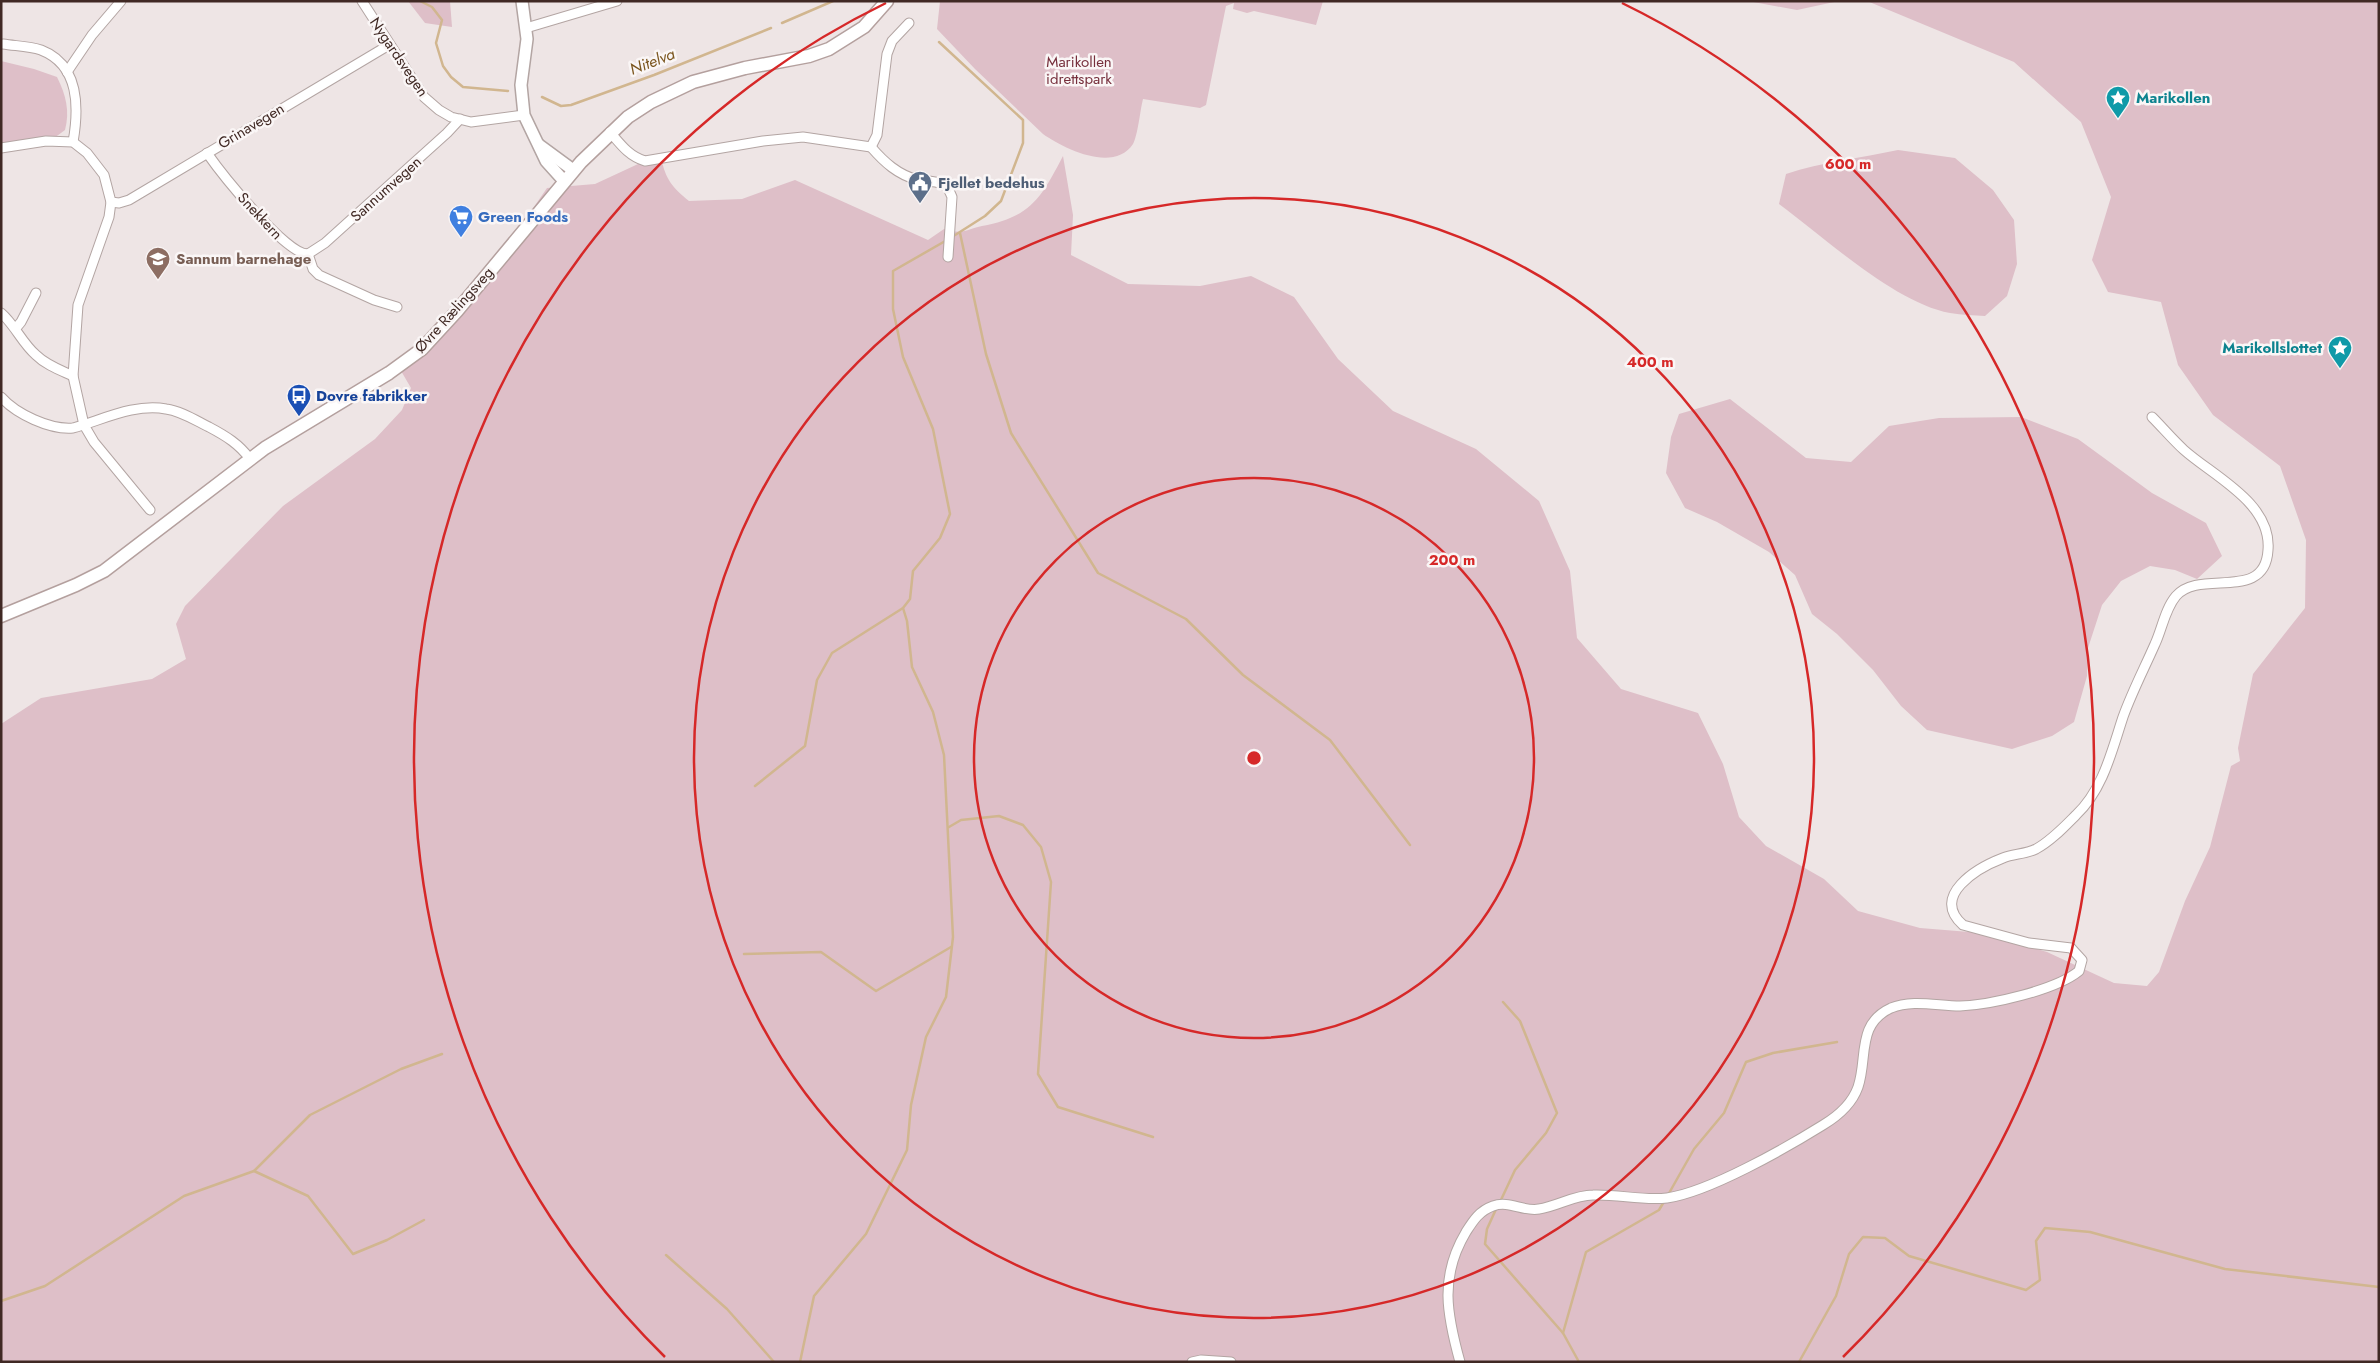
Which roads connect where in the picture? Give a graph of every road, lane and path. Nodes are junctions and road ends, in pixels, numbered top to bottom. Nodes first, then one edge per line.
1 (121, 1) edge
2 (362, 1) edge
3 (522, 1) edge
4 (617, 1) edge
5 (887, 1) edge
6 (909, 22) dead end
7 (526, 28) junction
8 (3, 44) dead end
9 (389, 44) junction
10 (68, 72) junction
11 (524, 115) junction
12 (460, 119) junction
13 (610, 132) junction
14 (72, 142) junction
15 (538, 144) junction
16 (871, 147) junction
17 (1, 148) edge
18 (207, 153) junction
19 (573, 170) junction
20 (564, 181) junction
21 (111, 202) junction
22 (308, 254) junction
23 (948, 257) dead end
24 (36, 293) dead end
25 (397, 307) dead end
26 (1, 312) edge
27 (16, 328) junction
28 (73, 376) junction
29 (1, 398) edge
30 (2152, 417) dead end
31 (84, 425) junction
32 (250, 460) junction
33 (150, 510) dead end
34 (2, 613) edge
35 (1192, 1362) edge
36 (1231, 1362) edge
37 (1460, 1362) edge

1 - 10 street
2 - 9 street, Nygardsvegen
3 - 7 street
4 - 7 street
5 - 13 main road, Øvre Rælingsveg
6 - 16 street
7 - 11 street
8 - 10 street
9 - 12 street, Nygardsvegen
9 - 18 street, Grinavegen
10 - 14 street
11 - 12 street, Nygardsvegen
11 - 15 street
12 - 22 street, Sannumvegen
13 - 16 street
13 - 19 main road, Øvre Rælingsveg
14 - 17 street
14 - 21 street
15 - 19 street
15 - 20 street
16 - 23 street
18 - 21 street, Grinavegen
18 - 22 street, Snekkern
19 - 20 main road, Øvre Rælingsveg
20 - 32 main road, Øvre Rælingsveg
21 - 28 street
22 - 25 street
24 - 27 street
26 - 27 street
27 - 28 street
28 - 31 street
29 - 31 street
30 - 37 street
31 - 32 street
31 - 33 street
32 - 34 main road, Øvre Rælingsveg
35 - 36 street

